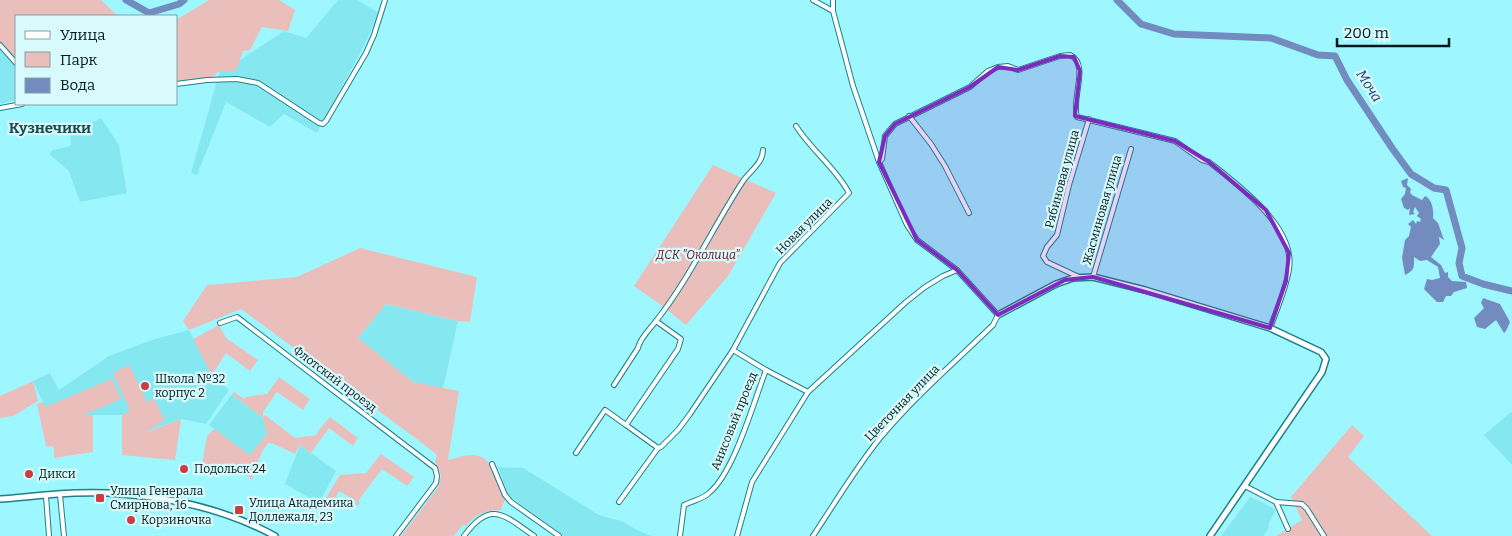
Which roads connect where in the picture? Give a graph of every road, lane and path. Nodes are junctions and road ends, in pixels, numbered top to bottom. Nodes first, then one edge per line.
1 (385, 0) edge
2 (813, 0) edge
3 (833, 0) edge
4 (833, 11) junction
5 (0, 45) edge
6 (15, 62) edge
7 (178, 84) edge
8 (16, 105) edge
9 (0, 108) edge
10 (909, 116) junction
11 (1089, 119) junction
12 (796, 126) dead end
13 (1131, 149) dead end
14 (763, 150) dead end
15 (879, 162) junction
16 (969, 213) dead end
17 (957, 270) junction
18 (1081, 278) junction
19 (1093, 278) junction
20 (998, 315) junction
21 (656, 322) junction
22 (220, 323) dead end
23 (1270, 328) junction
24 (733, 350) junction
25 (766, 370) junction
26 (614, 385) dead end
27 (808, 392) junction
28 (626, 425) junction
29 (658, 448) junction
30 (576, 453) dead end
31 (492, 464) dead end
32 (1245, 486) junction
33 (60, 495) junction
34 (46, 496) junction
35 (0, 499) edge
36 (619, 502) dead end
37 (1276, 502) junction
38 (1288, 528) dead end
39 (49, 536) edge
40 (64, 536) edge
41 (275, 536) edge
42 (396, 536) edge
43 (464, 536) edge
44 (534, 536) edge
45 (559, 536) edge
46 (680, 536) edge
47 (737, 536) edge
48 (813, 536) edge
49 (1210, 536) edge
50 (1324, 536) edge

1 - 7 street
2 - 4 street
3 - 4 street
4 - 15 street
5 - 6 street
8 - 9 street
10 - 11 street
10 - 15 street
10 - 16 street
11 - 18 street, Рябиновая улица
11 - 23 street
12 - 24 street, Новая улица
13 - 19 street, Жасминовая улица
14 - 21 street
15 - 17 street
17 - 20 street
17 - 27 street
18 - 19 street
18 - 20 street
19 - 23 street
20 - 48 street, Цветочная улица
21 - 26 street
21 - 28 street
22 - 42 street, Флотский проезд
23 - 32 street
24 - 25 street
24 - 29 street, Новая улица
25 - 27 street, Анисовый проезд
25 - 46 street, Анисовый проезд
27 - 47 street
28 - 29 street
28 - 30 street
29 - 36 street, Новая улица
31 - 45 street
32 - 37 street
32 - 49 street
33 - 34 street
33 - 40 street
33 - 41 street
34 - 35 street
34 - 39 street
37 - 38 street
37 - 50 street
43 - 44 street

